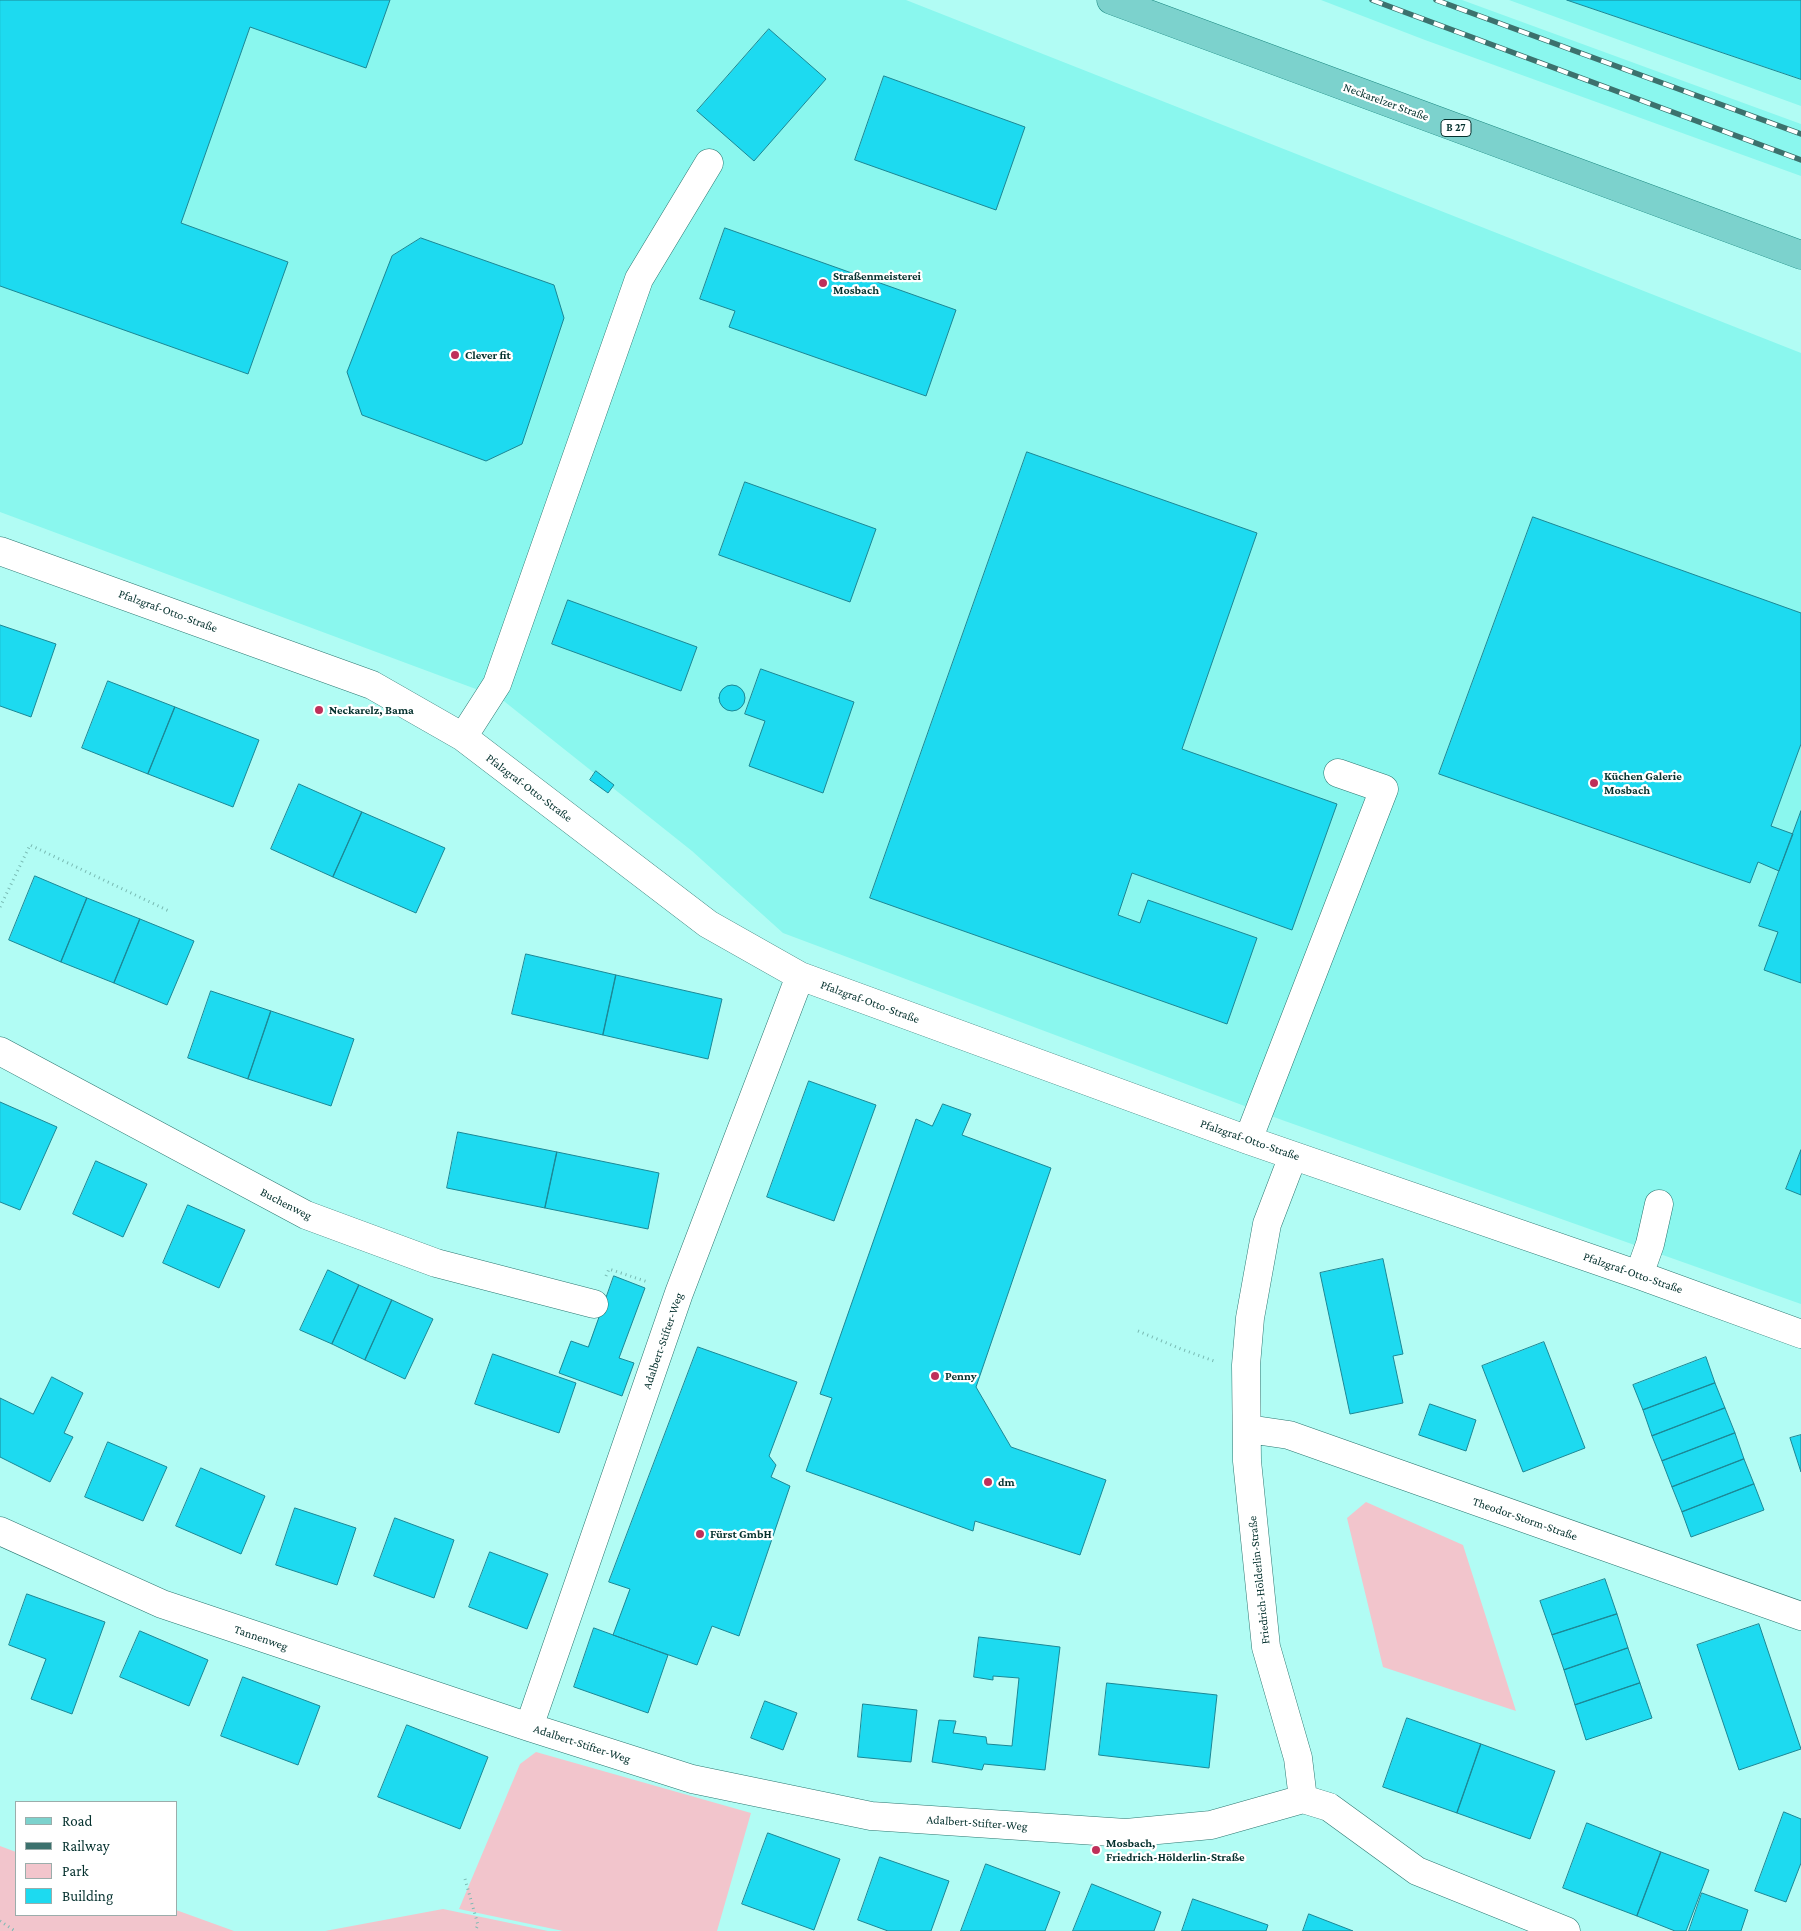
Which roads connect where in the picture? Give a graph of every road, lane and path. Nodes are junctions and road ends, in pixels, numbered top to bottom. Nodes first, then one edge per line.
1 (1111, 0) edge
2 (708, 163) dead end
3 (1801, 255) edge
4 (0, 551) edge
5 (462, 737) junction
6 (1338, 773) dead end
7 (0, 907) edge
8 (171, 912) dead end
9 (800, 976) junction
10 (0, 1051) edge
11 (1248, 1140) junction
12 (1293, 1156) junction
13 (1659, 1204) dead end
14 (1640, 1275) junction
15 (679, 1293) junction
16 (594, 1304) joint
17 (1138, 1331) dead end
18 (1801, 1334) edge
19 (1218, 1362) dead end
20 (1248, 1429) junction
21 (0, 1531) edge
22 (1801, 1616) edge
23 (529, 1728) junction
24 (1303, 1799) junction
25 (465, 1879) dead end
26 (0, 1921) edge
27 (15, 1931) edge
28 (475, 1931) edge
29 (1566, 1931) edge

1 - 3 main road, Neckarelzer Straße / B 27
2 - 5 street
4 - 5 street, Pfalzgraf-Otto-Straße
5 - 9 street, Pfalzgraf-Otto-Straße
6 - 11 street
7 - 8 path
9 - 11 street, Pfalzgraf-Otto-Straße
9 - 15 street, Adalbert-Stifter-Weg
10 - 16 street, Buchenweg
11 - 12 street, Pfalzgraf-Otto-Straße
12 - 14 street, Pfalzgraf-Otto-Straße
12 - 20 street, Friedrich-Hölderlin-Straße
13 - 14 street
14 - 18 street, Pfalzgraf-Otto-Straße
15 - 16 path
15 - 23 street, Adalbert-Stifter-Weg
17 - 19 path
20 - 22 street, Theodor-Storm-Straße
20 - 24 street, Friedrich-Hölderlin-Straße
21 - 23 street, Tannenweg
23 - 24 street, Adalbert-Stifter-Weg
24 - 29 street
25 - 28 path
26 - 27 path

